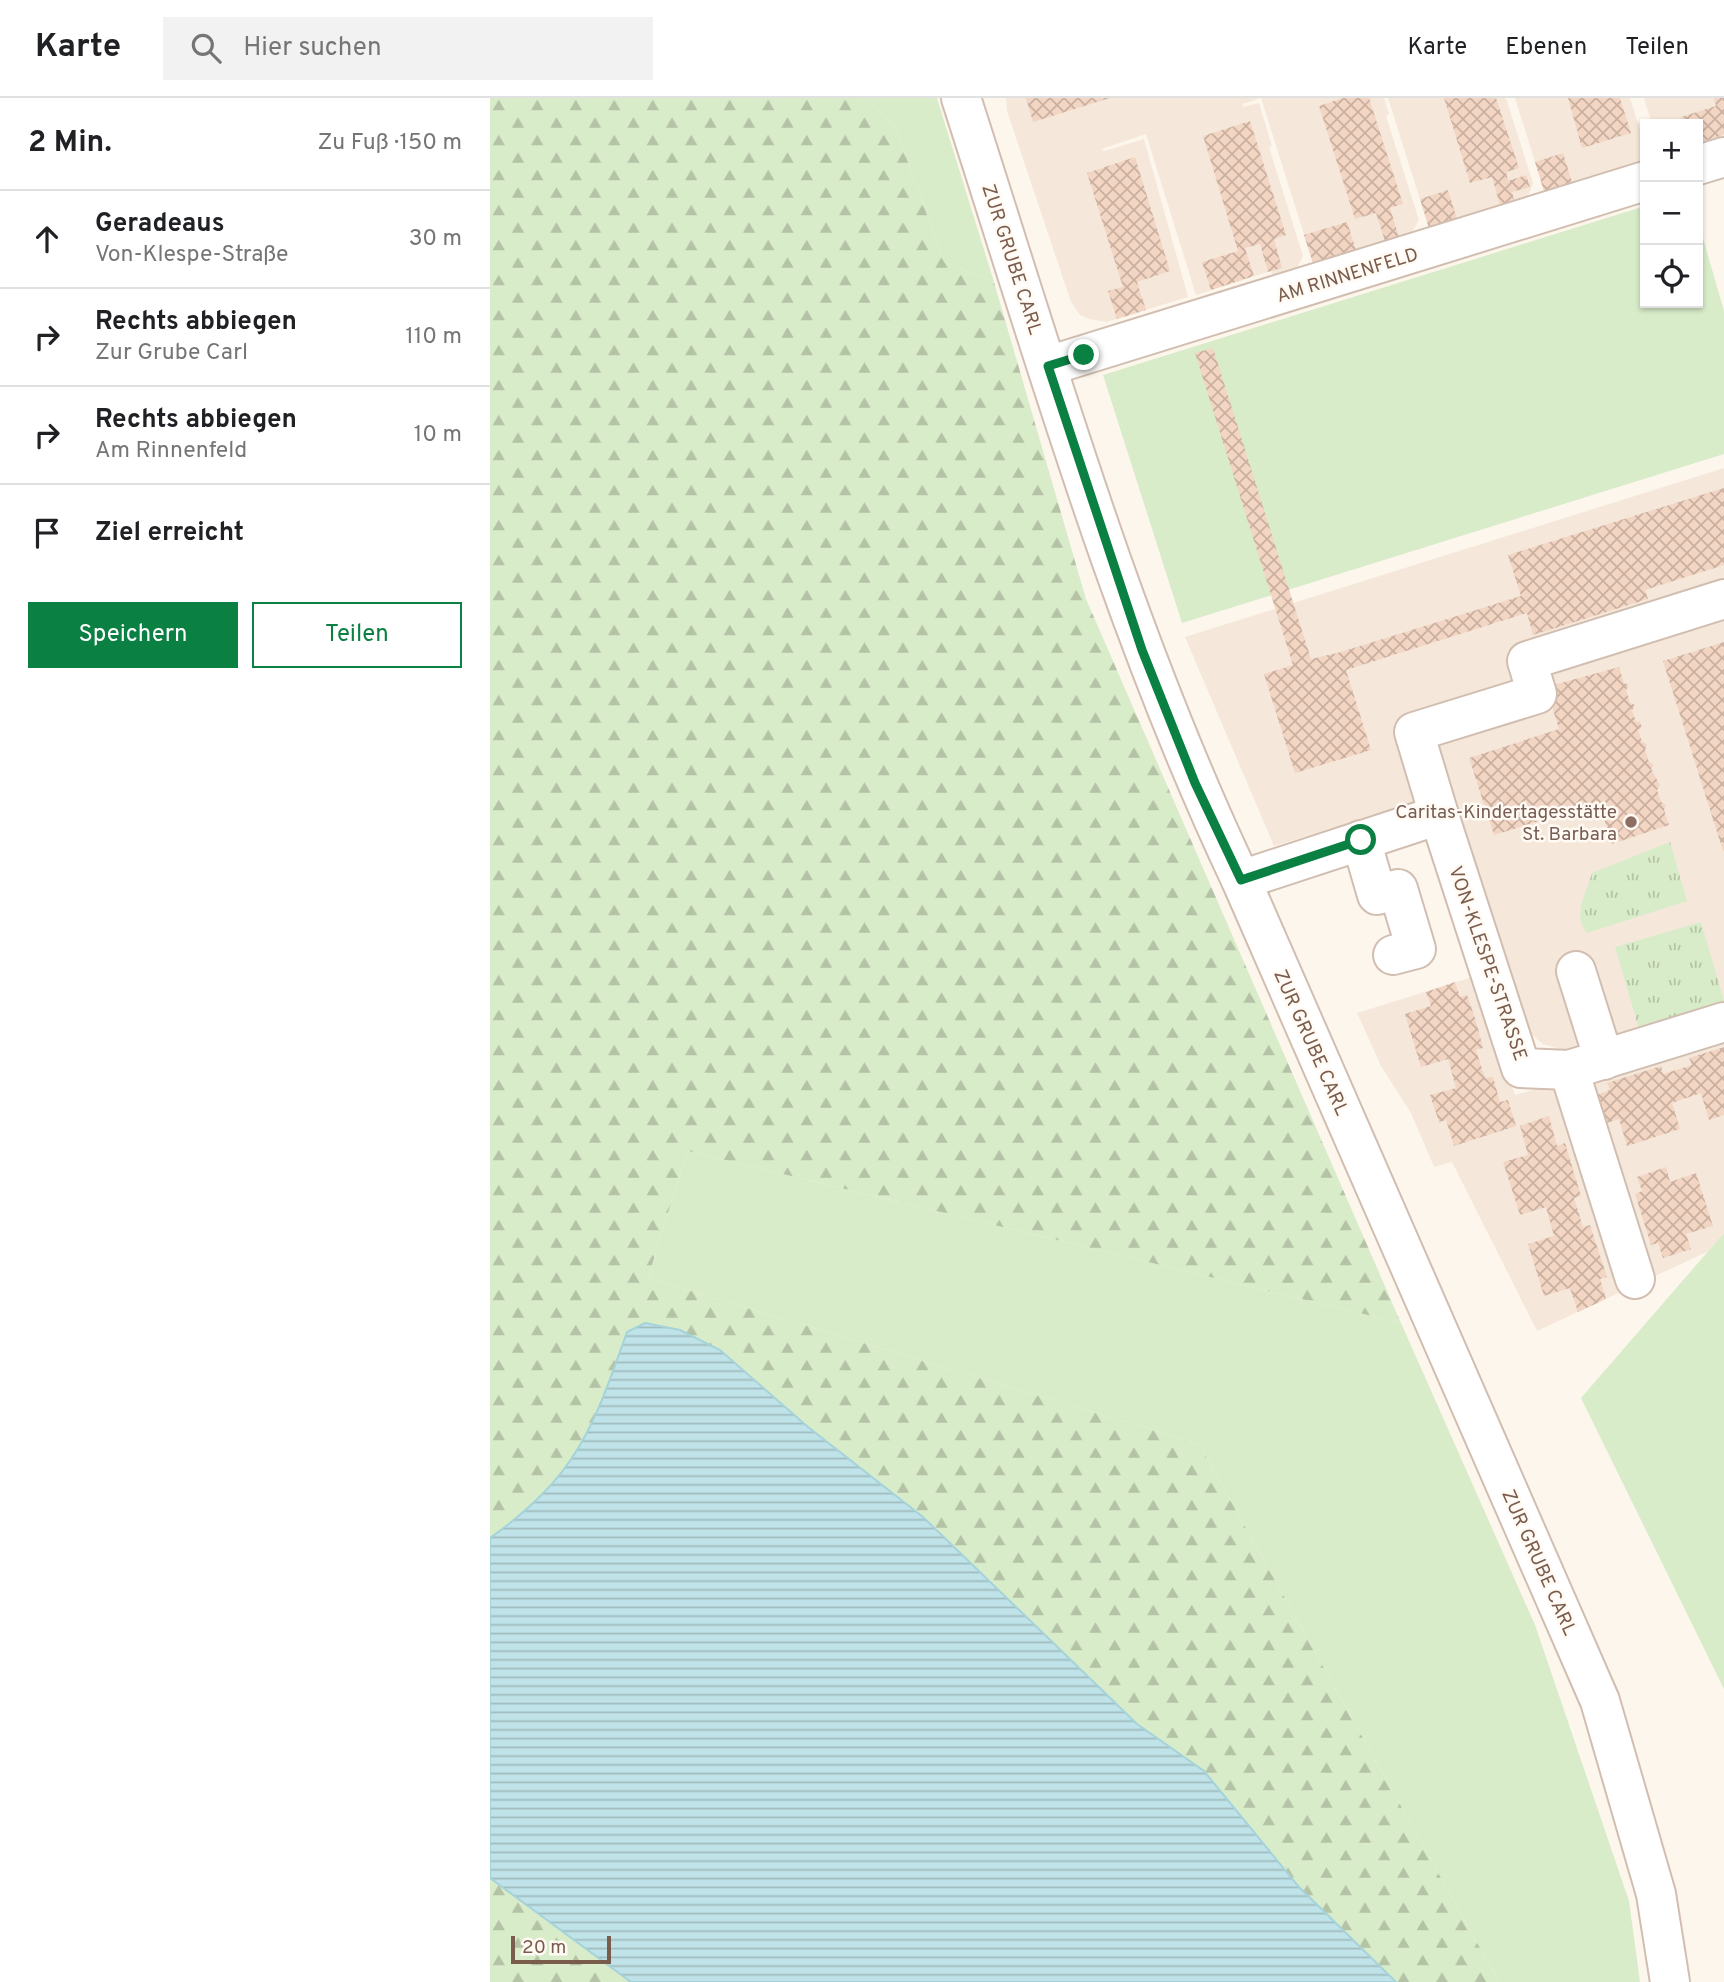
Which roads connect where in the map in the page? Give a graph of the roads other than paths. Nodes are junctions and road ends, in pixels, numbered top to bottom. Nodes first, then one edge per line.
1 (961, 98) edge
2 (1724, 157) edge
3 (1703, 163) edge
4 (1642, 182) edge
5 (1048, 366) junction
6 (1724, 598) edge
7 (1439, 815) junction
8 (1361, 840) junction
9 (1241, 880) junction
10 (1393, 955) dead end
11 (1576, 971) dead end
12 (1724, 1022) edge
13 (1586, 1065) junction
14 (1634, 1279) dead end
15 (1671, 1982) edge

1 - 5 street, ZUR GRUBE CARL
2 - 3 street
4 - 5 street, AM RINNENFELD
5 - 9 street, ZUR GRUBE CARL
6 - 7 street, VON-KLESPE-STRASSE
7 - 8 street
7 - 13 street, VON-KLESPE-STRASSE
8 - 9 street
8 - 10 street
9 - 15 street, ZUR GRUBE CARL
11 - 13 street
12 - 13 street, VON-KLESPE-STRASSE
13 - 14 street

